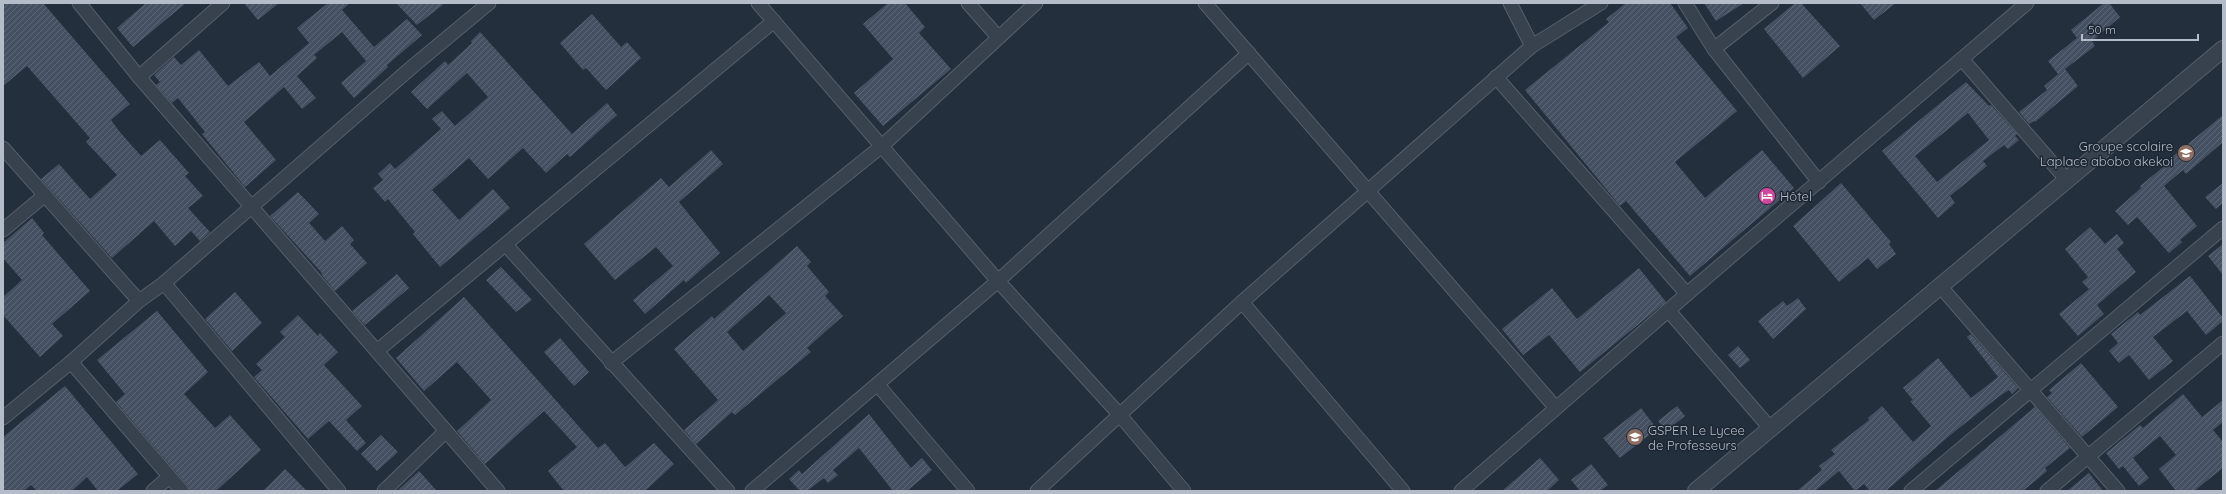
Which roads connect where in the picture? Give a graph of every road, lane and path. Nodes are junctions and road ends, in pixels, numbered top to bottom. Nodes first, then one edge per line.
1 (79, 3) edge
2 (222, 3) edge
3 (489, 3) edge
4 (758, 3) edge
5 (968, 3) edge
6 (1036, 3) edge
7 (1205, 3) edge
8 (1510, 3) edge
9 (1601, 3) edge
10 (1685, 3) edge
11 (1772, 3) edge
12 (2027, 3) edge
13 (774, 21) junction
14 (998, 37) junction
15 (1532, 46) junction
16 (2223, 48) edge
17 (1714, 50) junction
18 (1249, 53) junction
19 (1962, 59) junction
20 (139, 77) junction
21 (1496, 77) junction
22 (882, 146) junction
23 (3, 148) edge
24 (2066, 179) junction
25 (1819, 182) junction
26 (1367, 190) junction
27 (45, 195) junction
28 (252, 207) junction
29 (2223, 228) edge
30 (3, 230) edge
31 (506, 245) junction
32 (998, 281) junction
33 (164, 283) junction
34 (1940, 286) junction
35 (1687, 294) junction
36 (139, 301) junction
37 (1242, 302) junction
38 (1668, 310) junction
39 (2223, 343) edge
40 (378, 351) junction
41 (71, 362) junction
42 (611, 363) junction
43 (878, 385) junction
44 (2032, 390) junction
45 (1556, 408) junction
46 (1119, 414) junction
47 (3, 418) edge
48 (1770, 428) junction
49 (446, 431) junction
50 (2088, 456) junction
51 (169, 477) junction
52 (153, 491) edge
53 (182, 491) edge
54 (339, 491) edge
55 (384, 491) edge
56 (498, 491) edge
57 (728, 491) edge
58 (752, 491) edge
59 (968, 491) edge
60 (1037, 491) edge
61 (1184, 491) edge
62 (1403, 491) edge
63 (1461, 491) edge
64 (1696, 491) edge
65 (1911, 491) edge
66 (2047, 491) edge
67 (2118, 491) edge

1 - 20 street
2 - 20 street
3 - 28 street
4 - 13 street
5 - 14 street
6 - 14 street
7 - 18 street
8 - 15 street
9 - 15 street
10 - 17 street
11 - 17 street
12 - 19 street
13 - 22 street
13 - 31 street
14 - 22 street
15 - 21 street
16 - 24 street
17 - 25 street
18 - 26 street
18 - 32 street
19 - 24 street
19 - 25 street
20 - 28 street
21 - 26 street
21 - 35 street
22 - 32 street
22 - 42 street
23 - 27 street
24 - 34 street
25 - 35 street
26 - 37 street
26 - 45 street
27 - 30 street
27 - 36 street
28 - 33 street
28 - 40 street
29 - 44 street
31 - 40 street
31 - 42 street
32 - 43 street
32 - 46 street
33 - 36 street
33 - 54 street
34 - 44 street
34 - 48 street
35 - 38 street
36 - 41 street
37 - 46 street
37 - 62 street
38 - 45 street
38 - 48 street
39 - 50 street
40 - 49 street
41 - 47 street
41 - 51 street
42 - 57 street
43 - 58 street
43 - 59 street
44 - 50 street
44 - 65 street
45 - 63 street
46 - 60 street
46 - 61 street
48 - 64 street
49 - 55 street
49 - 56 street
50 - 66 street
50 - 67 street
51 - 52 street
51 - 53 street

